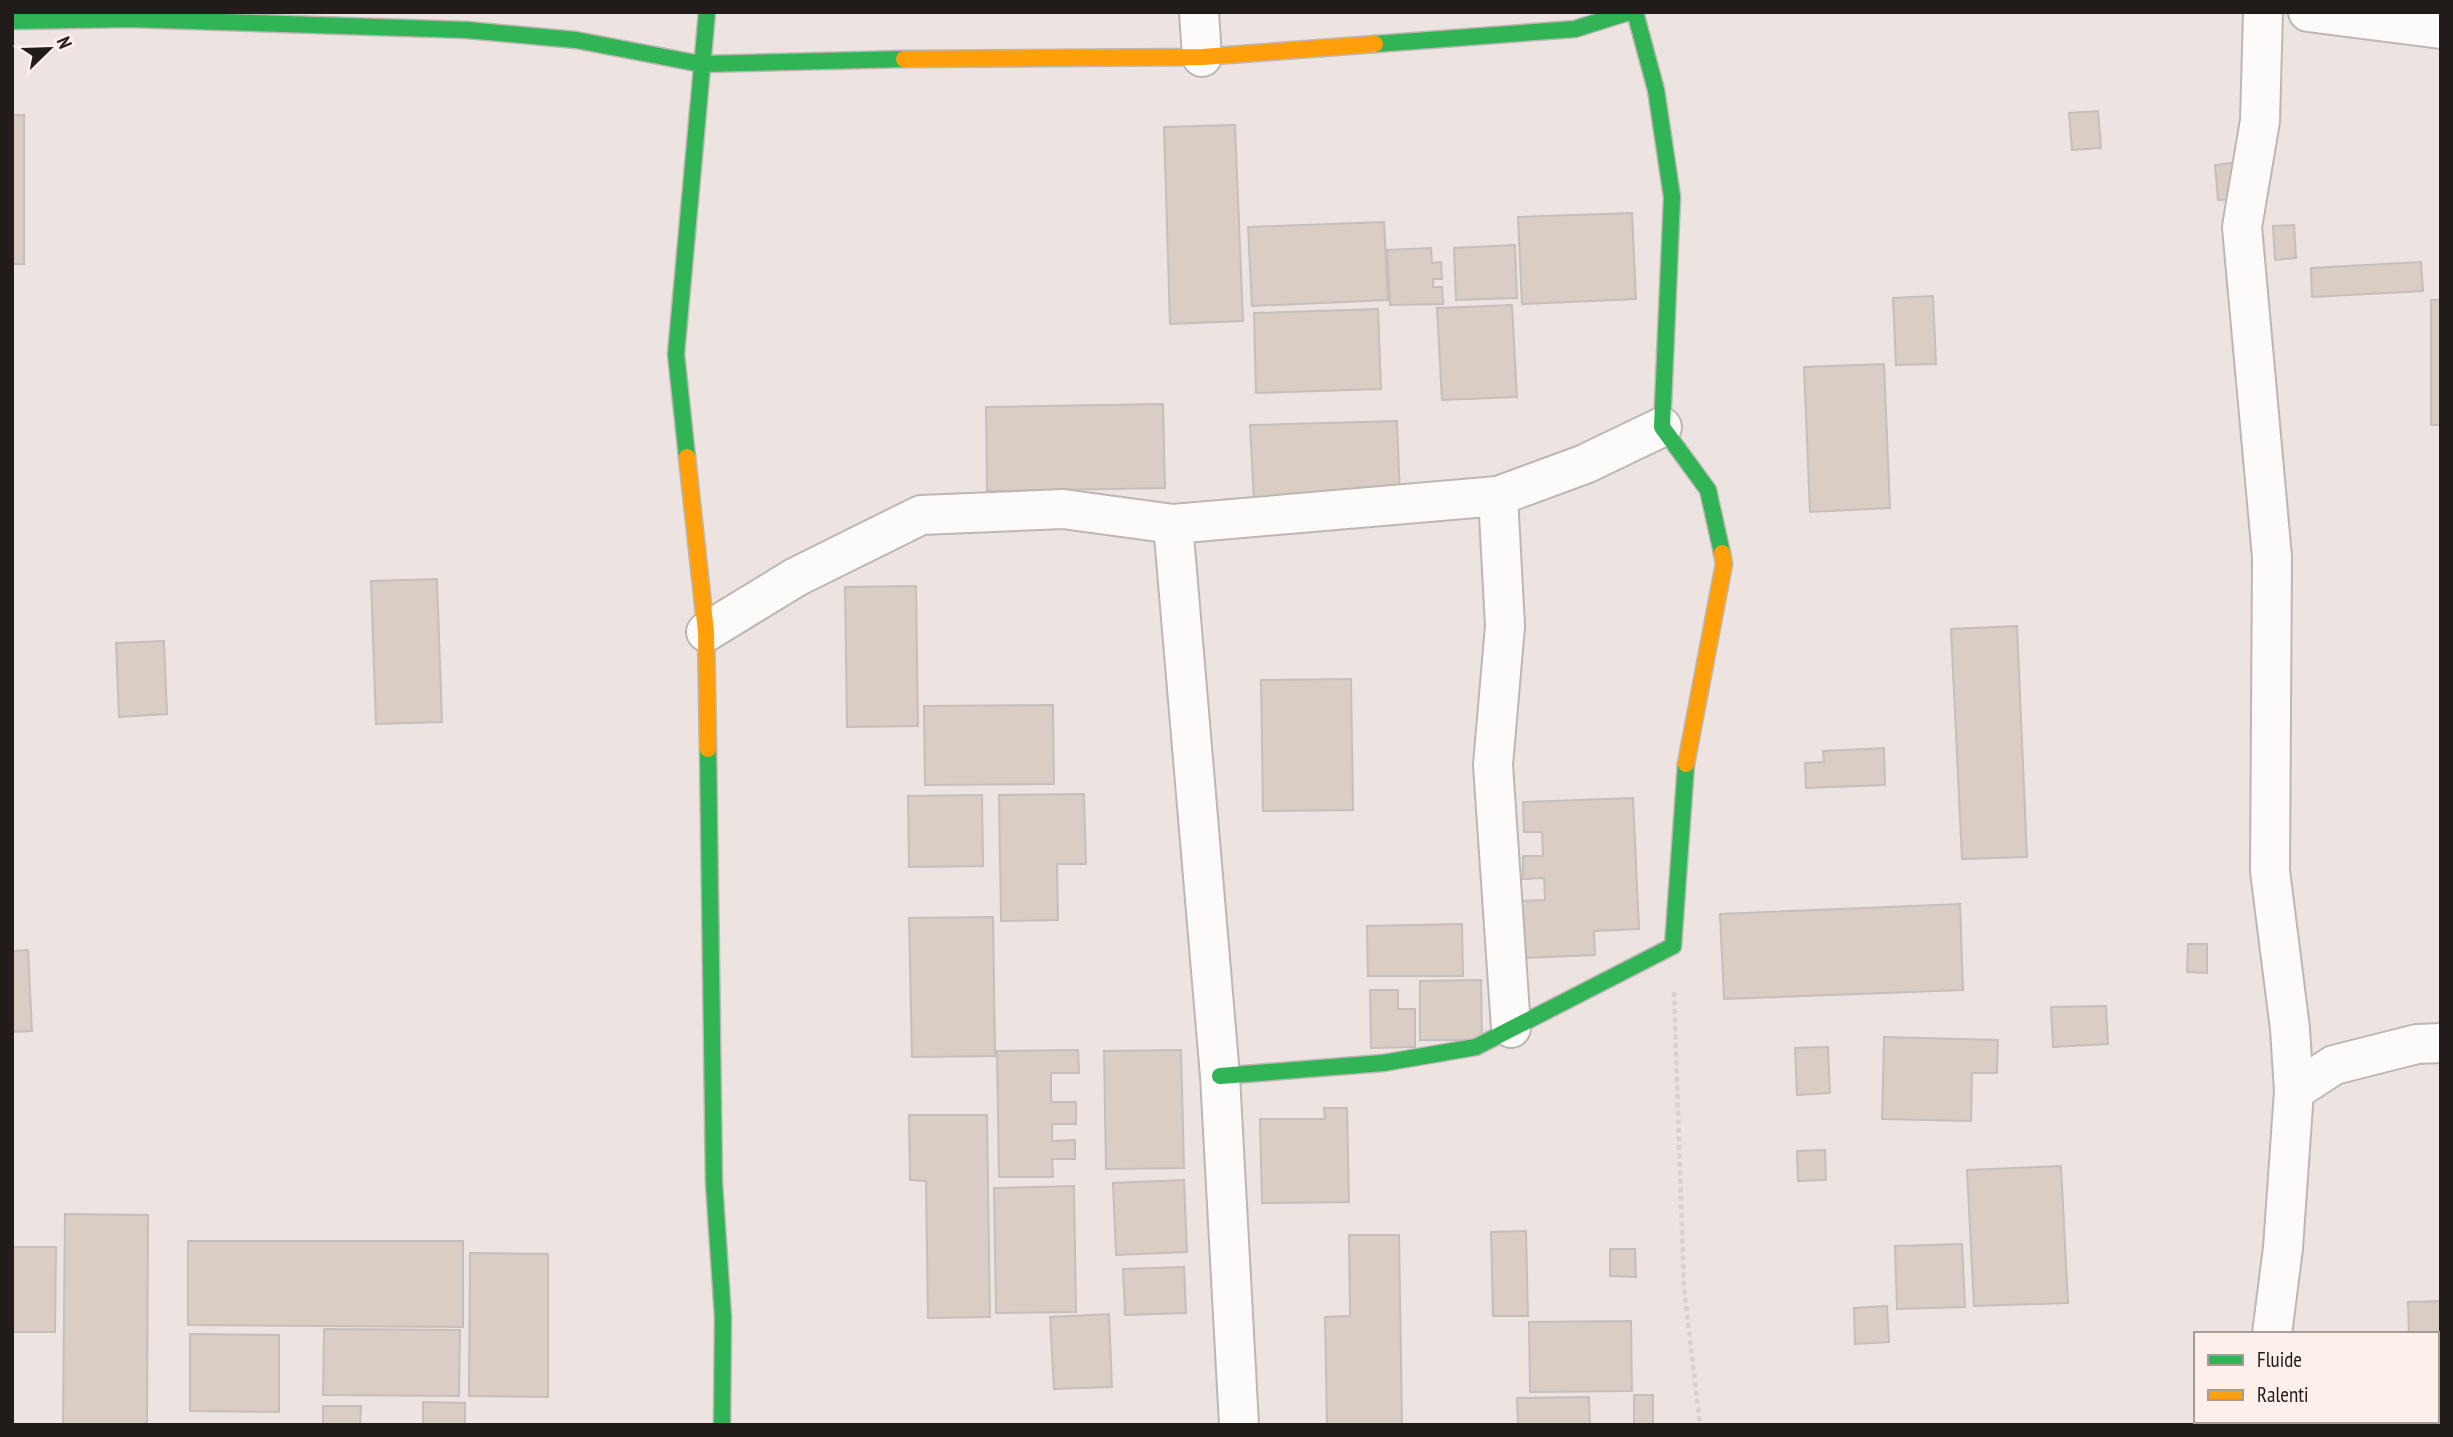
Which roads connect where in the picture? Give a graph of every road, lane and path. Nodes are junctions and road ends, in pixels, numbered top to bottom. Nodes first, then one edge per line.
1 (707, 12) edge
2 (1199, 12) edge
3 (1629, 12) edge
4 (1635, 12) edge
5 (2263, 12) edge
6 (2308, 12) edge
7 (12, 21) edge
8 (2441, 29) edge
9 (1202, 57) junction
10 (701, 64) junction
11 (1662, 427) junction
12 (1498, 496) junction
13 (1172, 524) junction
14 (706, 632) junction
15 (1673, 946) junction
16 (1511, 1028) junction
17 (2441, 1043) edge
18 (1220, 1076) junction
19 (2294, 1091) junction
20 (2272, 1332) edge
21 (722, 1425) edge
22 (1239, 1425) edge
23 (1700, 1425) edge

1 - 10 street
2 - 9 street
3 - 9 street
4 - 11 street
5 - 19 street
6 - 8 street
7 - 10 street
9 - 10 street
10 - 14 street
11 - 12 street
11 - 15 street
12 - 13 street
12 - 16 street
13 - 14 street
13 - 18 street
14 - 21 street
15 - 16 street
15 - 23 path
16 - 18 street
17 - 19 street
18 - 22 street
19 - 20 street

